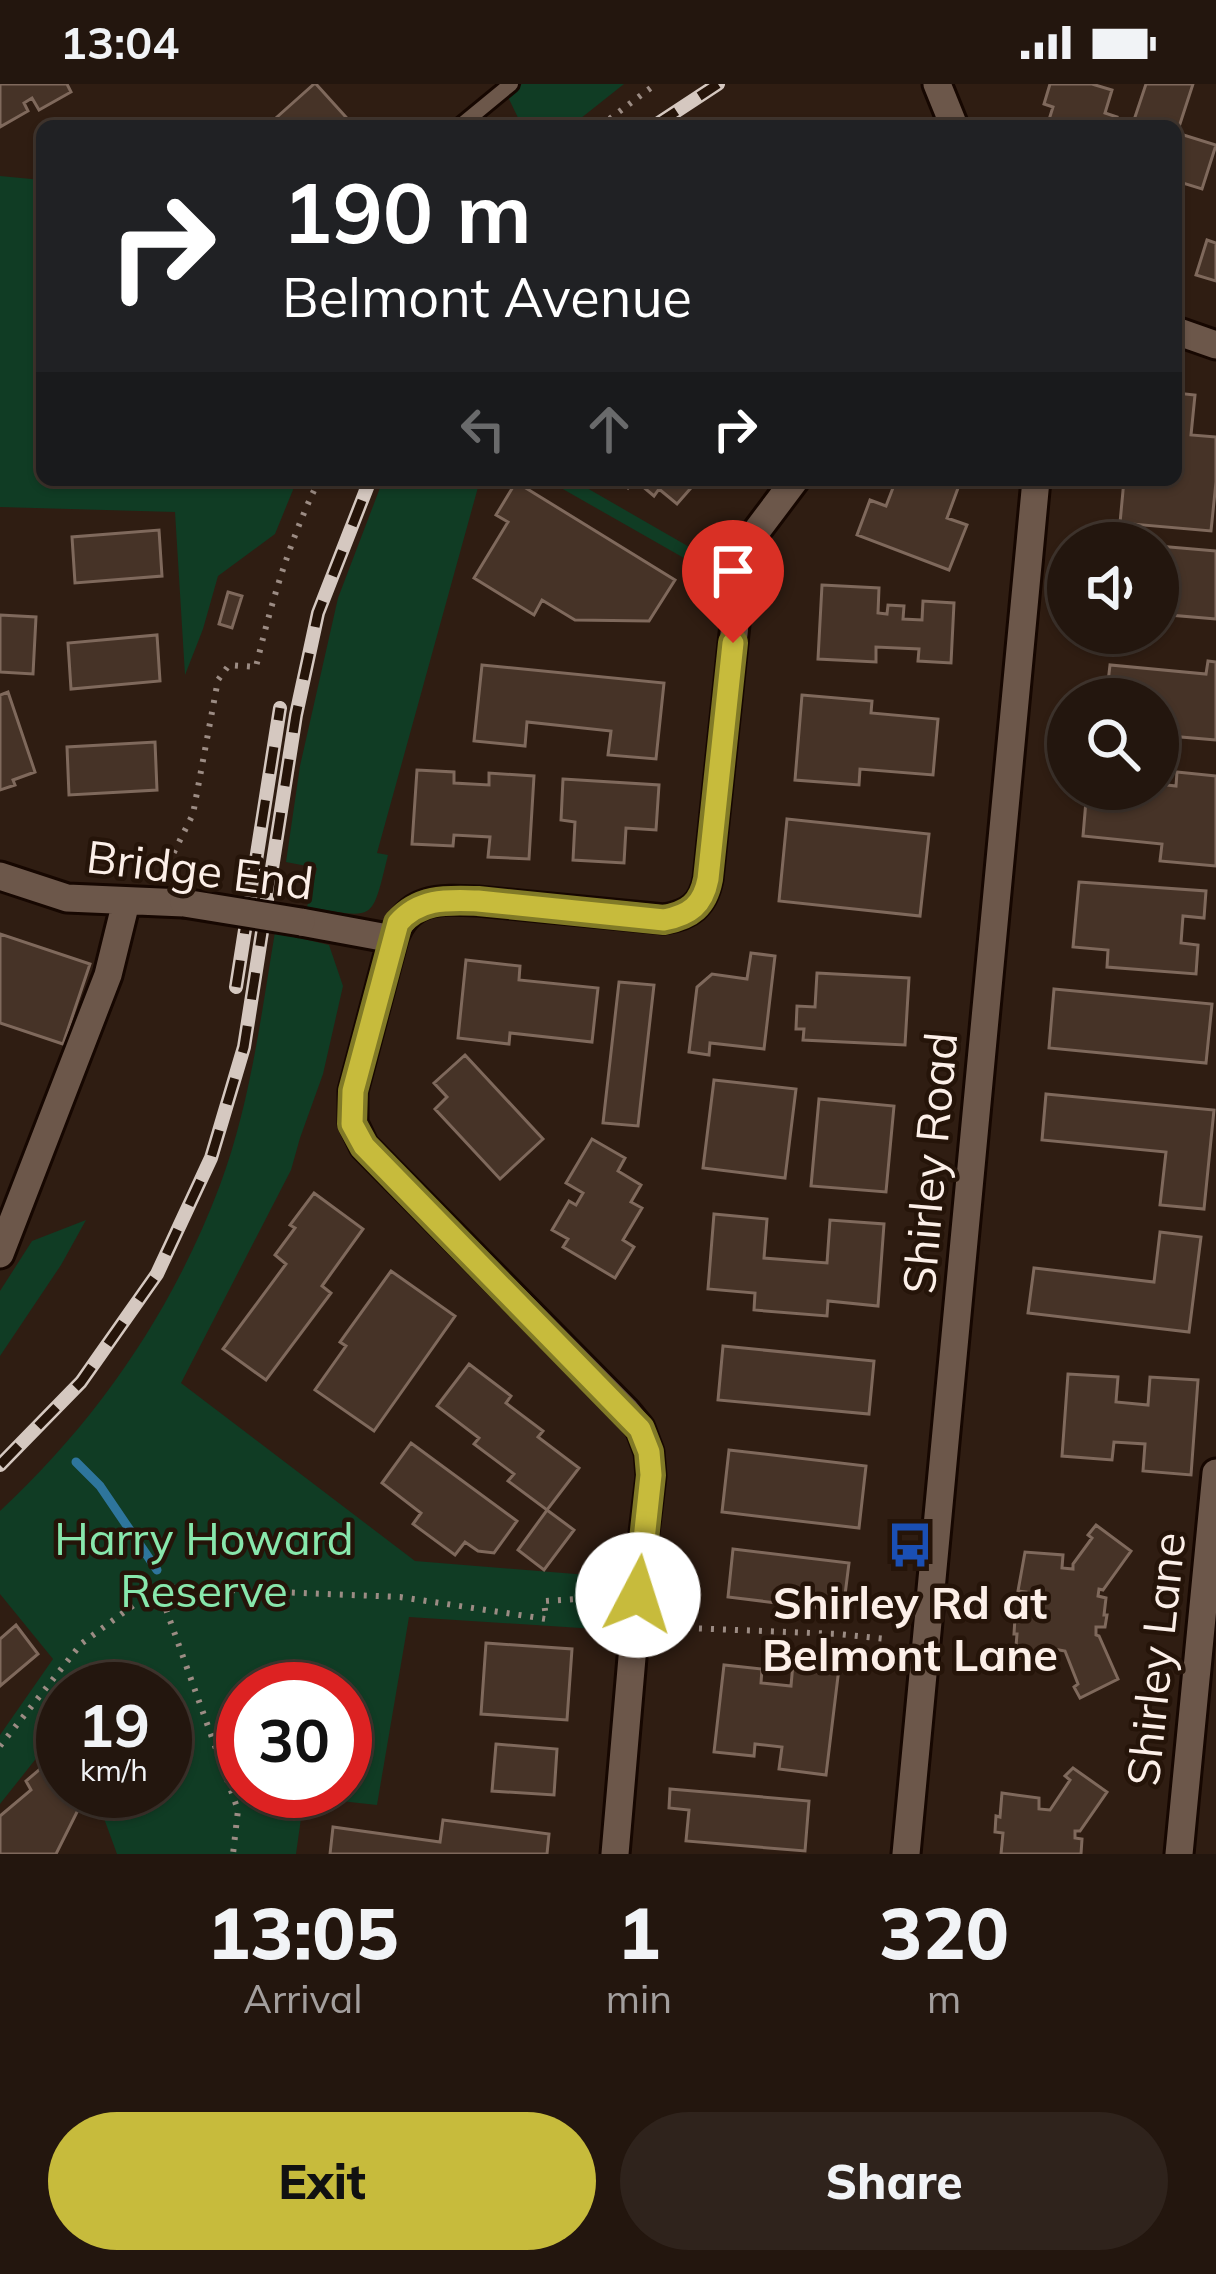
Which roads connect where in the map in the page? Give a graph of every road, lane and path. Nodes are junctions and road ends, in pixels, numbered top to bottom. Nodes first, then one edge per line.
1 (511, 84) edge
2 (656, 84) edge
3 (937, 84) edge
4 (467, 120) edge
5 (609, 120) edge
6 (952, 120) edge
7 (1182, 333) edge
8 (1216, 344) edge
9 (316, 486) edge
10 (791, 486) edge
11 (1035, 486) edge
12 (0, 875) edge
13 (139, 902) junction
14 (393, 939) junction
15 (8, 1210) edge
16 (0, 1254) edge
17 (1216, 1473) edge
18 (158, 1587) junction
19 (638, 1595) junction
20 (635, 1626) junction
21 (887, 1639) dead end
22 (0, 1745) edge
23 (233, 1854) edge
24 (615, 1854) edge
25 (906, 1854) edge
26 (1179, 1854) edge

1 - 4 lane
2 - 5 path
3 - 6 street
7 - 8 street
9 - 13 path
10 - 14 street
11 - 25 street, Shirley Road
12 - 13 street, Bridge End
13 - 14 street, Bridge End, bridge
13 - 15 street
14 - 19 street
15 - 16 street
17 - 26 street, Shirley Lane
18 - 19 path
18 - 22 path
18 - 23 path
19 - 20 street
20 - 21 path
20 - 24 street

